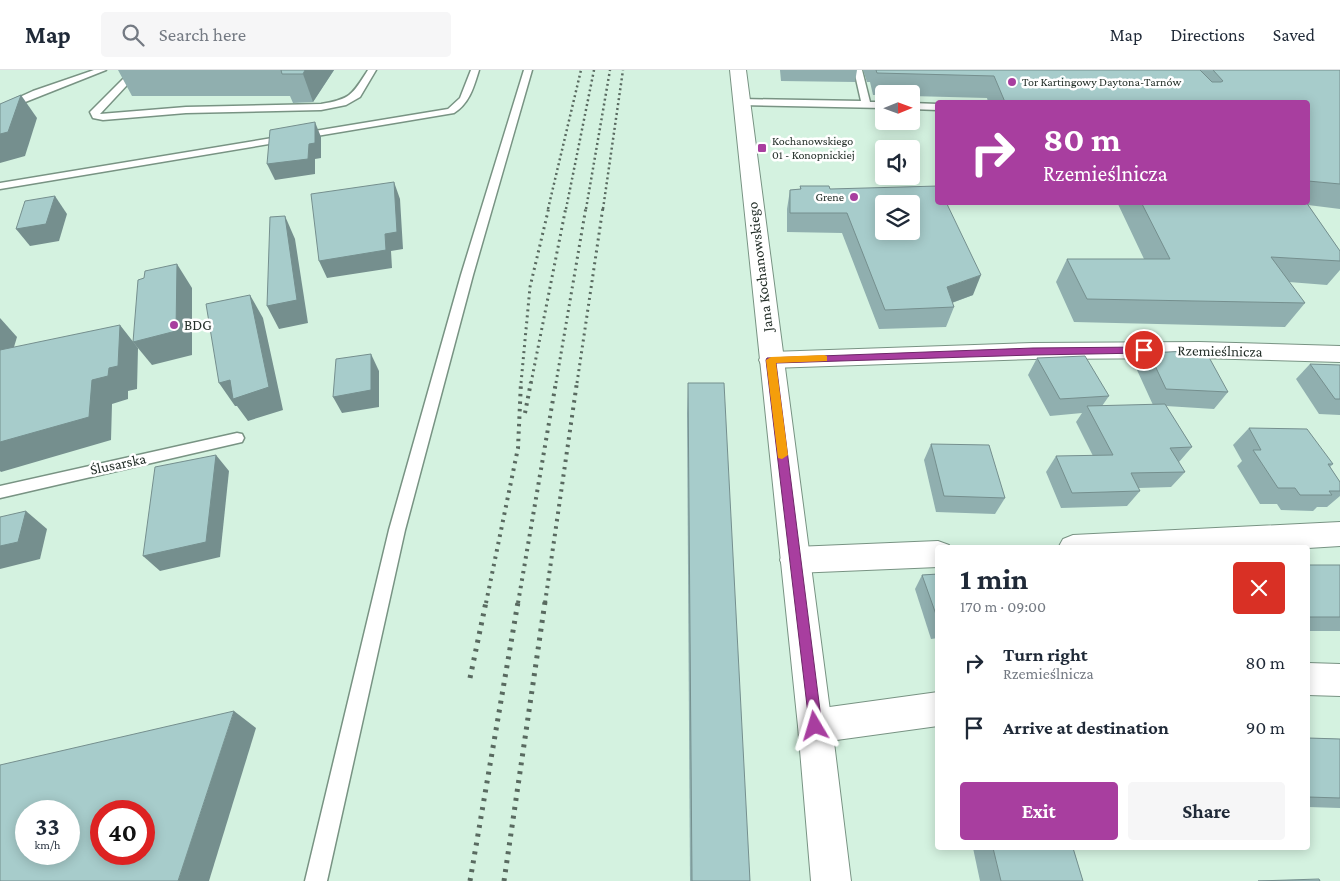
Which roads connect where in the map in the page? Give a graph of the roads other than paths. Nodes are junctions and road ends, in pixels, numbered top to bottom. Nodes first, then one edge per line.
1 (102, 70) edge
2 (137, 70) edge
3 (372, 70) edge
4 (476, 70) edge
5 (528, 70) edge
6 (738, 70) edge
7 (858, 70) edge
8 (741, 102) junction
9 (866, 104) junction
10 (875, 104) edge
11 (920, 106) edge
12 (935, 107) edge
13 (0, 109) edge
14 (0, 186) edge
15 (1340, 354) edge
16 (771, 360) junction
17 (237, 438) dead end
18 (0, 492) edge
19 (1340, 534) edge
20 (1130, 545) edge
21 (935, 554) edge
22 (795, 560) junction
23 (1310, 679) edge
24 (1340, 680) edge
25 (935, 709) edge
26 (815, 726) junction
27 (316, 881) edge
28 (830, 881) edge

1 - 13 lane
2 - 3 lane
4 - 14 lane
5 - 27 lane
6 - 8 street, Jana Kochanowskiego
7 - 9 lane
8 - 9 lane
8 - 16 street, Jana Kochanowskiego
9 - 10 lane
11 - 12 lane
15 - 16 street, Rzemieślnicza
16 - 22 street, Jana Kochanowskiego
17 - 18 lane, Ślusarska
19 - 20 street
21 - 22 street
22 - 26 street, Jana Kochanowskiego
23 - 24 street
25 - 26 street
26 - 28 street, Jana Kochanowskiego

